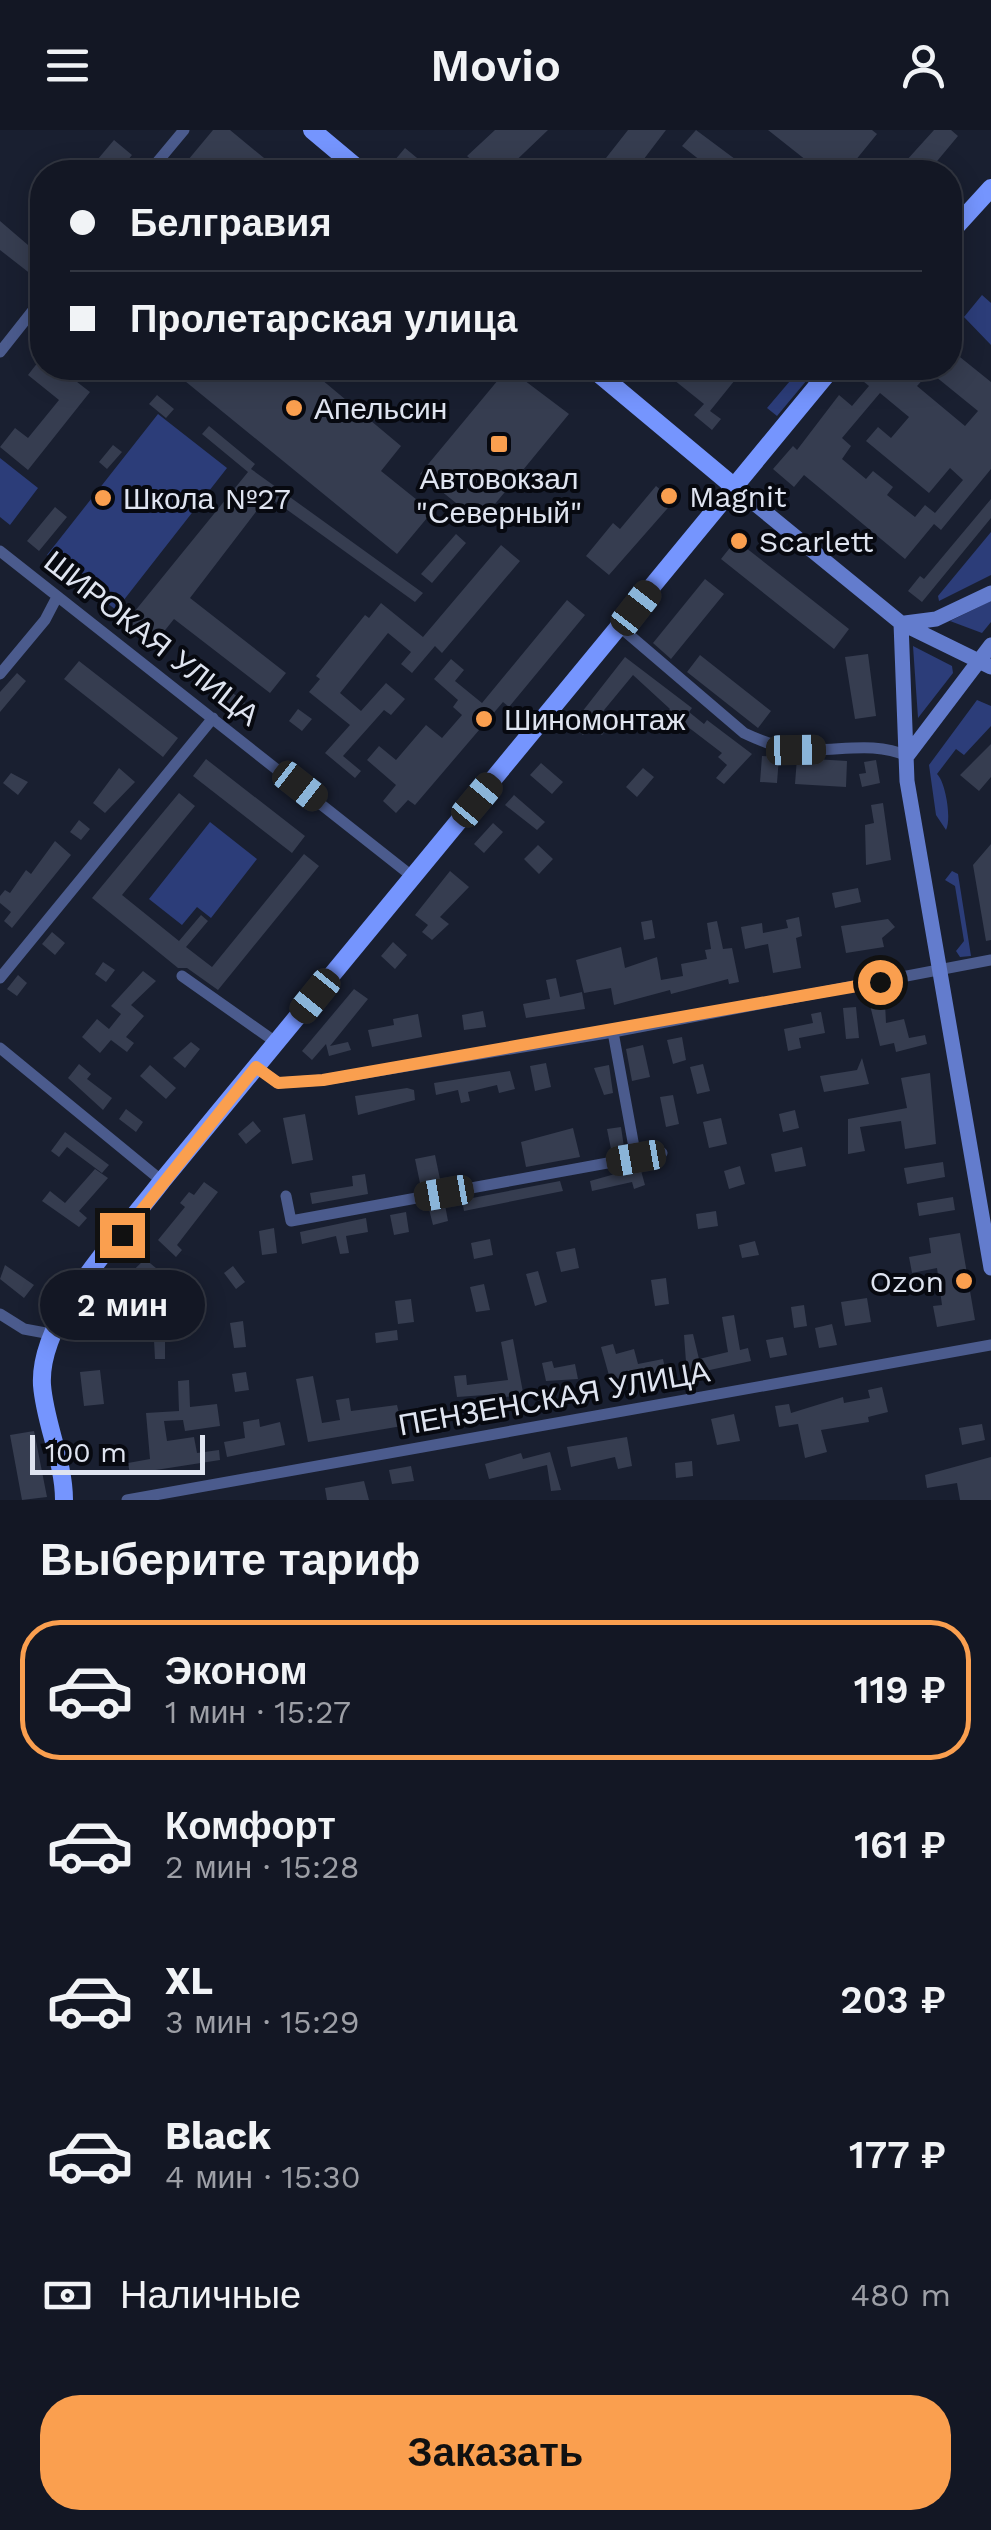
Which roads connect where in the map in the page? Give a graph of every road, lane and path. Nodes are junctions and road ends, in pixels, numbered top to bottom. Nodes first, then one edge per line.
1 (184, 130) edge
2 (312, 130) edge
3 (159, 160) edge
4 (348, 160) edge
5 (991, 188) edge
6 (962, 220) edge
7 (30, 314) edge
8 (0, 352) edge
9 (606, 380) edge
10 (822, 380) edge
11 (732, 485) junction
12 (0, 552) edge
13 (991, 593) edge
14 (57, 597) junction
15 (901, 623) junction
16 (620, 627) junction
17 (991, 645) edge
18 (985, 663) edge
19 (0, 674) edge
20 (213, 718) junction
21 (907, 756) junction
22 (413, 877) junction
23 (991, 960) edge
24 (938, 970) junction
25 (182, 976) dead end
26 (0, 978) edge
27 (612, 1032) junction
28 (277, 1043) junction
29 (0, 1048) edge
30 (256, 1067) junction
31 (662, 1153) dead end
32 (636, 1158) junction
33 (162, 1181) junction
34 (286, 1196) dead end
35 (991, 1268) edge
36 (0, 1314) edge
37 (50, 1334) junction
38 (991, 1345) edge
39 (64, 1500) edge
40 (127, 1500) edge

1 - 3 street
2 - 4 main road
5 - 6 main road
7 - 8 street
9 - 11 main road
10 - 11 main road
11 - 15 main road
11 - 16 main road
12 - 14 street, ШИРОКАЯ УЛИЦА
13 - 15 main road
14 - 19 street
14 - 20 street, ШИРОКАЯ УЛИЦА
15 - 18 main road
15 - 21 main road
16 - 21 street
16 - 22 main road
17 - 18 main road
18 - 21 main road
20 - 22 street, ШИРОКАЯ УЛИЦА
20 - 26 street
21 - 24 main road
22 - 28 main road
23 - 24 street
24 - 27 street
24 - 35 main road
25 - 28 street
27 - 30 street
27 - 32 street
28 - 30 main road
29 - 33 street
30 - 33 main road
31 - 32 street
32 - 34 street
33 - 37 main road
36 - 37 street
37 - 39 main road
38 - 40 street, ПЕНЗЕНСКАЯ УЛИЦА

